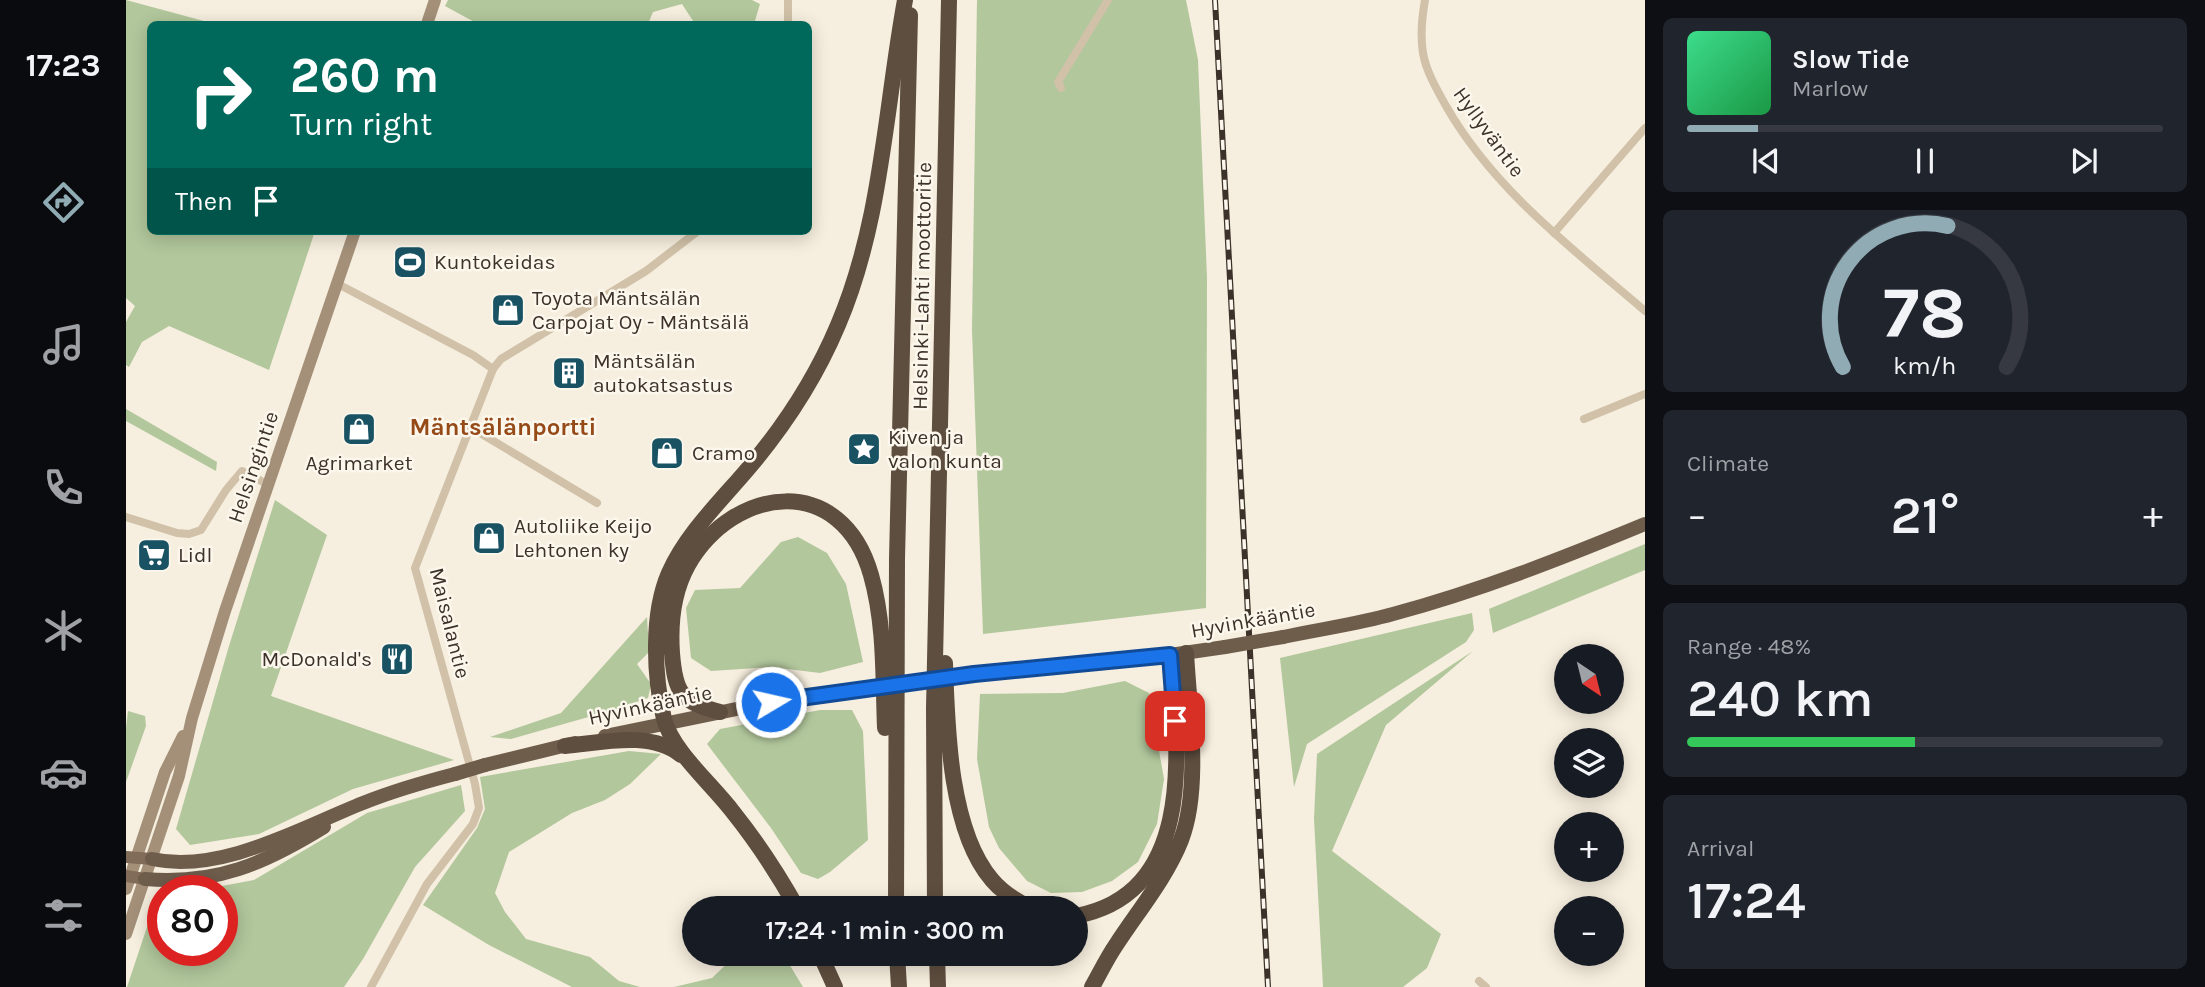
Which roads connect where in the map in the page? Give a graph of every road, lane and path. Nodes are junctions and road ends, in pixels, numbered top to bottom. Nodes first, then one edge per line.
1 (435, 0) edge
2 (788, 0) edge
3 (907, 0) edge
4 (949, 0) edge
5 (1108, 0) edge
6 (1425, 0) edge
7 (428, 21) edge
8 (788, 21) edge
9 (1061, 88) dead end
10 (1645, 128) edge
11 (1554, 233) junction
12 (354, 235) edge
13 (693, 235) edge
14 (336, 283) junction
15 (1645, 311) edge
16 (493, 369) junction
17 (1645, 394) edge
18 (1584, 419) dead end
19 (470, 427) junction
20 (939, 475) junction
21 (267, 484) junction
22 (597, 503) dead end
23 (126, 517) edge
24 (1645, 524) edge
25 (1186, 653) junction
26 (1170, 655) junction
27 (720, 712) junction
28 (192, 718) junction
29 (665, 722) junction
30 (565, 746) junction
31 (697, 769) junction
32 (363, 803) junction
33 (131, 857) edge
34 (152, 859) junction
35 (894, 865) junction
36 (132, 880) edge
37 (790, 896) edge
38 (895, 896) edge
39 (935, 896) edge
40 (1008, 896) edge
41 (1088, 914) edge
42 (126, 934) edge
43 (825, 966) edge
44 (898, 966) edge
45 (937, 966) edge
46 (371, 987) edge
47 (835, 987) edge
48 (899, 987) edge
49 (938, 987) edge
50 (1092, 987) edge

1 - 7 main road
2 - 8 street
3 - 29 highway
3 - 35 highway, Helsinki-Lahti moottoritie
4 - 20 highway, Helsinki-Lahti moottoritie
5 - 9 street
6 - 11 street, Hyllyväntie
10 - 11 street
11 - 15 street, Hyllyväntie
12 - 14 main road, Helsingintie
13 - 16 street, Maisalantie
14 - 16 street
14 - 21 main road, Helsingintie
16 - 19 street, Maisalantie
17 - 18 street
19 - 22 street
19 - 46 street, Maisalantie
20 - 39 highway, Helsinki-Lahti moottoritie
20 - 40 highway
21 - 23 street
21 - 28 main road, Helsingintie
24 - 25 highway, Hyvinkääntie, bridge
25 - 26 highway, Hyvinkääntie
25 - 50 highway
26 - 27 highway, Hyvinkääntie, bridge
26 - 41 highway
27 - 29 highway, Hyvinkääntie
27 - 35 highway
28 - 33 main road, Helsingintie
28 - 34 main road, Helsingintie
29 - 30 highway, Hyvinkääntie
29 - 31 highway
30 - 31 highway
30 - 32 highway, Hyvinkääntie, bridge
31 - 37 highway
32 - 34 highway, Hyvinkääntie
32 - 36 highway, Hyvinkääntie
33 - 34 main road
33 - 36 main road, Helsingintie
34 - 36 main road, Helsingintie
35 - 38 highway, Helsinki-Lahti moottoritie
36 - 42 main road
43 - 47 highway
44 - 48 highway
45 - 49 highway

